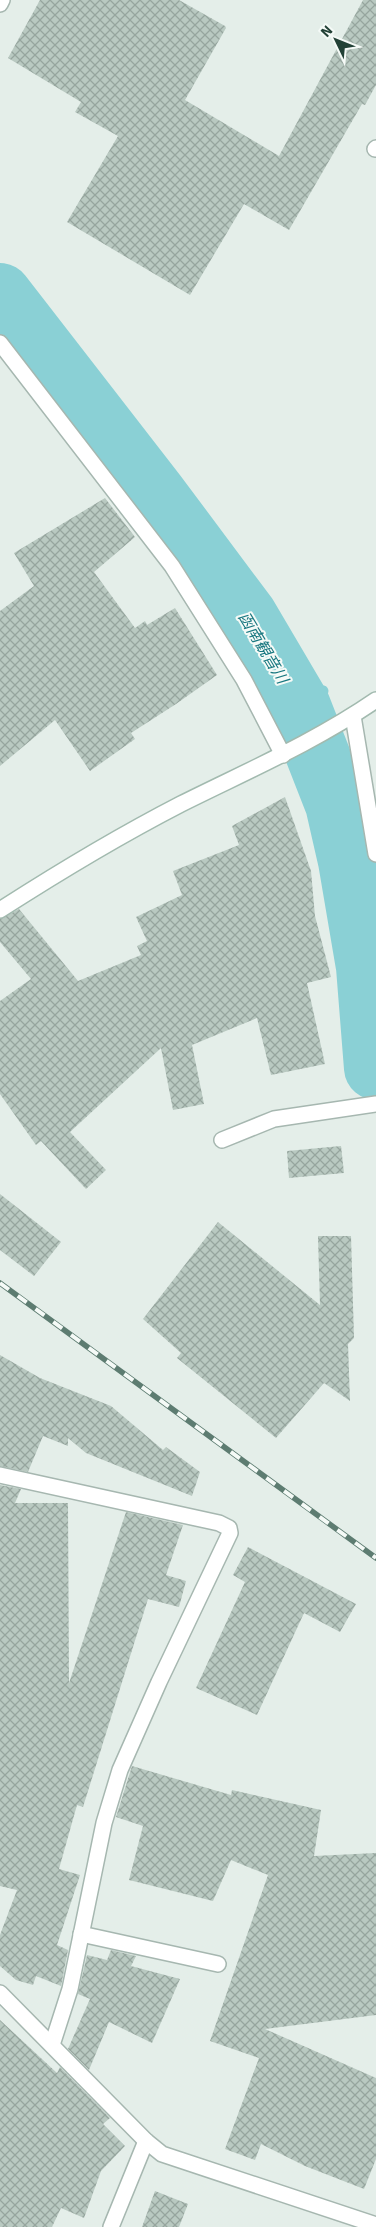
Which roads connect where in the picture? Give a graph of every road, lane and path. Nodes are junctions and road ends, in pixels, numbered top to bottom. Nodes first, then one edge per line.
1 (2, 0) edge
2 (0, 4) edge
3 (1, 346) edge
4 (376, 700) edge
5 (353, 716) junction
6 (286, 754) junction
7 (376, 854) edge
8 (0, 910) edge
9 (376, 1104) edge
10 (222, 1140) dead end
11 (0, 1475) edge
12 (81, 1934) junction
13 (218, 1964) dead end
14 (0, 1993) edge
15 (52, 2045) junction
16 (146, 2141) junction
17 (376, 2225) edge
18 (111, 2227) edge

1 - 2 street
3 - 6 street
4 - 5 street
5 - 6 street
5 - 7 street
6 - 8 street
9 - 10 street
11 - 12 street
12 - 13 street
12 - 15 street
14 - 15 street
15 - 16 street
16 - 17 street
16 - 18 street

